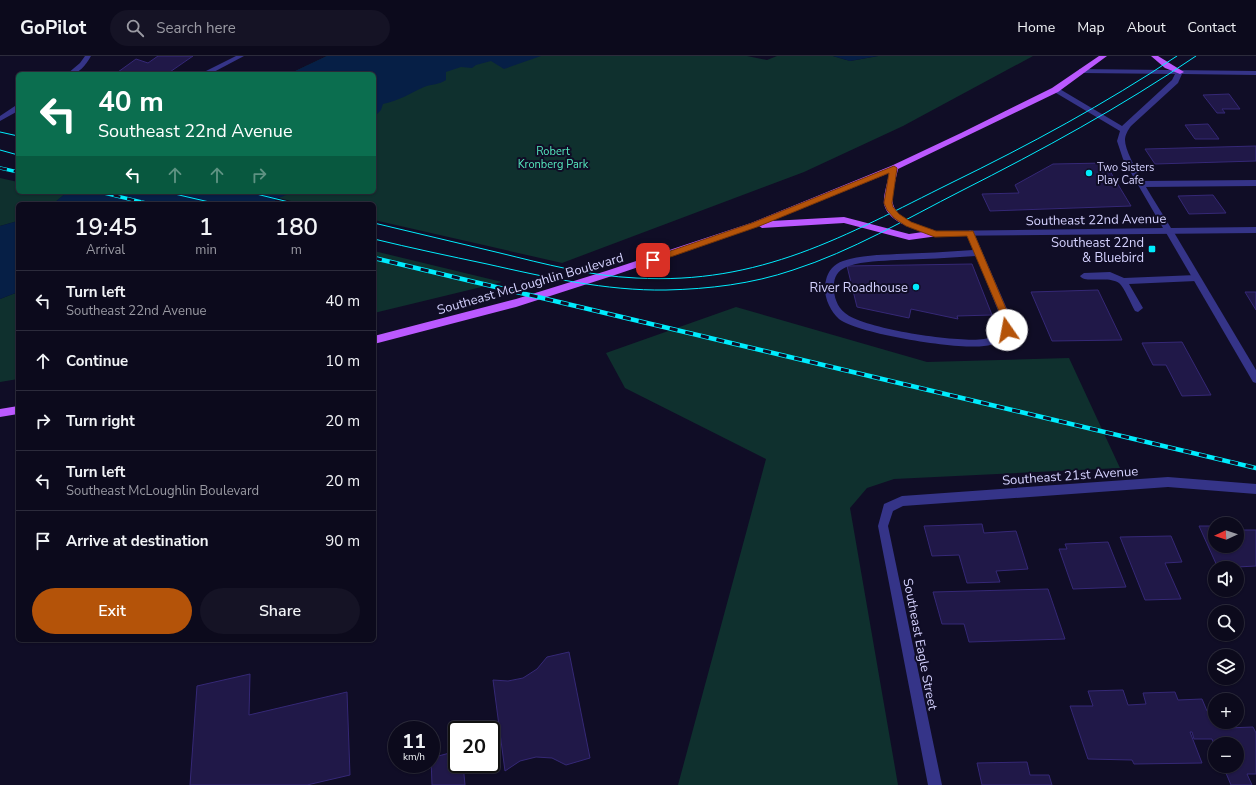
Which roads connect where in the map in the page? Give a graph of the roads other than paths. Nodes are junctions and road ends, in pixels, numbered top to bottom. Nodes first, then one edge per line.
1 (88, 56) edge
2 (241, 56) edge
3 (1104, 56) edge
4 (1154, 56) edge
5 (1081, 71) junction
6 (73, 72) edge
7 (208, 72) edge
8 (1180, 72) junction
9 (1256, 73) edge
10 (1055, 90) junction
11 (16, 109) edge
12 (0, 119) edge
13 (1123, 130) junction
14 (894, 168) junction
15 (1256, 183) edge
16 (1142, 184) junction
17 (754, 225) junction
18 (1256, 230) edge
19 (1168, 231) junction
20 (970, 233) junction
21 (935, 234) junction
22 (978, 254) junction
23 (1084, 276) dead end
24 (1196, 278) junction
25 (1123, 281) junction
26 (1138, 308) dead end
27 (376, 339) edge
28 (1256, 379) edge
29 (16, 410) edge
30 (0, 413) edge
31 (1256, 489) edge
32 (888, 508) joint
33 (935, 785) edge

1 - 6 street
2 - 7 street
3 - 5 main road, Southeast McLoughlin Boulevard
4 - 8 main road
5 - 8 street
5 - 10 main road, Southeast McLoughlin Boulevard
8 - 9 street
8 - 13 street
10 - 13 street
10 - 14 main road, Southeast McLoughlin Boulevard
11 - 12 street
13 - 16 street
14 - 17 main road, Southeast McLoughlin Boulevard
14 - 21 main road
15 - 16 street
16 - 19 street
17 - 21 main road
17 - 27 main road, Southeast McLoughlin Boulevard
18 - 19 street, Southeast 22nd Avenue
19 - 20 street, Southeast 22nd Avenue
19 - 24 street
20 - 21 street, Southeast 22nd Avenue
20 - 22 street
22 - 22 street
23 - 25 street
24 - 25 street
24 - 28 street
25 - 26 street
29 - 30 main road
31 - 32 street, Southeast 21st Avenue
32 - 33 street, Southeast Eagle Street

